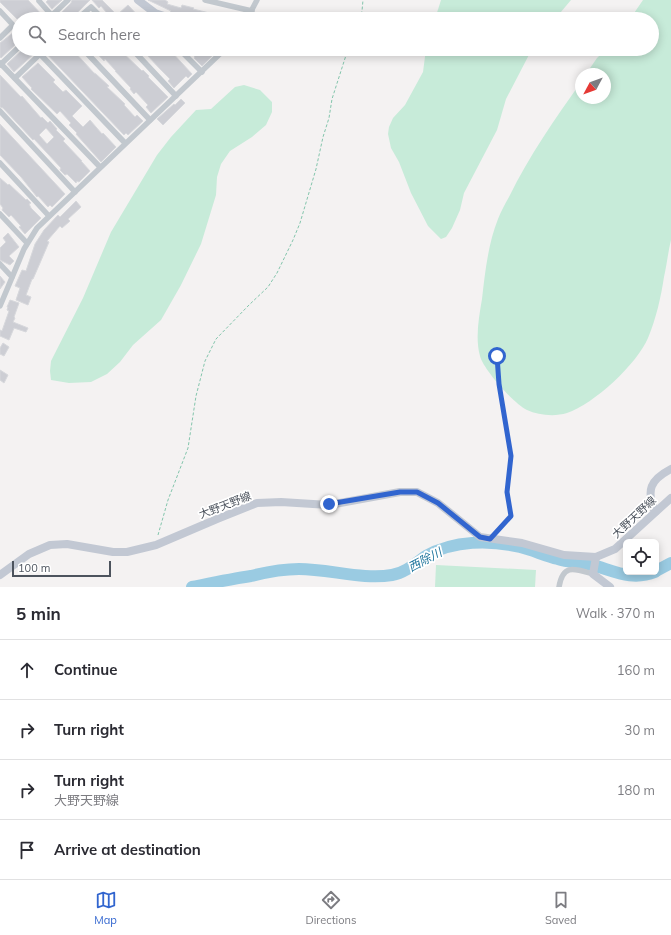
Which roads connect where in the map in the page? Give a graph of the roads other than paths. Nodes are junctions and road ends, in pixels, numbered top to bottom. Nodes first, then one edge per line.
1 (39, 0) edge
2 (68, 0) edge
3 (138, 0) edge
4 (206, 0) edge
5 (256, 0) edge
6 (218, 1) edge
7 (0, 11) edge
8 (252, 11) joint
9 (48, 12) edge
10 (57, 12) edge
11 (85, 12) edge
12 (97, 12) edge
13 (155, 12) edge
14 (12, 23) edge
15 (12, 27) edge
16 (0, 38) edge
17 (12, 53) edge
18 (38, 56) edge
19 (42, 56) edge
20 (90, 56) edge
21 (139, 56) edge
22 (186, 56) edge
23 (218, 56) edge
24 (0, 64) edge
25 (202, 72) junction
26 (15, 78) junction
27 (176, 96) junction
28 (0, 111) edge
29 (150, 120) junction
30 (125, 143) junction
31 (0, 163) edge
32 (100, 168) junction
33 (75, 192) junction
34 (0, 214) edge
35 (49, 216) junction
36 (27, 243) junction
37 (0, 264) edge
38 (12, 277) junction
39 (0, 306) edge
40 (671, 469) edge
41 (671, 498) edge
42 (655, 512) junction
43 (595, 566) junction
44 (0, 575) edge
45 (559, 587) edge
46 (610, 587) edge

1 - 9 street
2 - 10 street
3 - 13 main road
4 - 6 street
5 - 8 street
6 - 8 street
7 - 14 street
11 - 12 street
15 - 16 street
17 - 24 street
18 - 26 street
19 - 30 street
20 - 29 street
21 - 27 street
22 - 25 street
23 - 25 street
24 - 26 street
25 - 27 street
26 - 32 street
27 - 29 street
28 - 33 street
29 - 30 street
30 - 32 street
31 - 35 street
32 - 33 street
33 - 35 street
34 - 36 street
35 - 36 street
36 - 38 street
37 - 38 street
38 - 39 street
40 - 42 main road
41 - 42 main road, 大野天野線
42 - 43 main road, 大野天野線
43 - 44 main road, 大野天野線
43 - 45 street
43 - 46 main road

